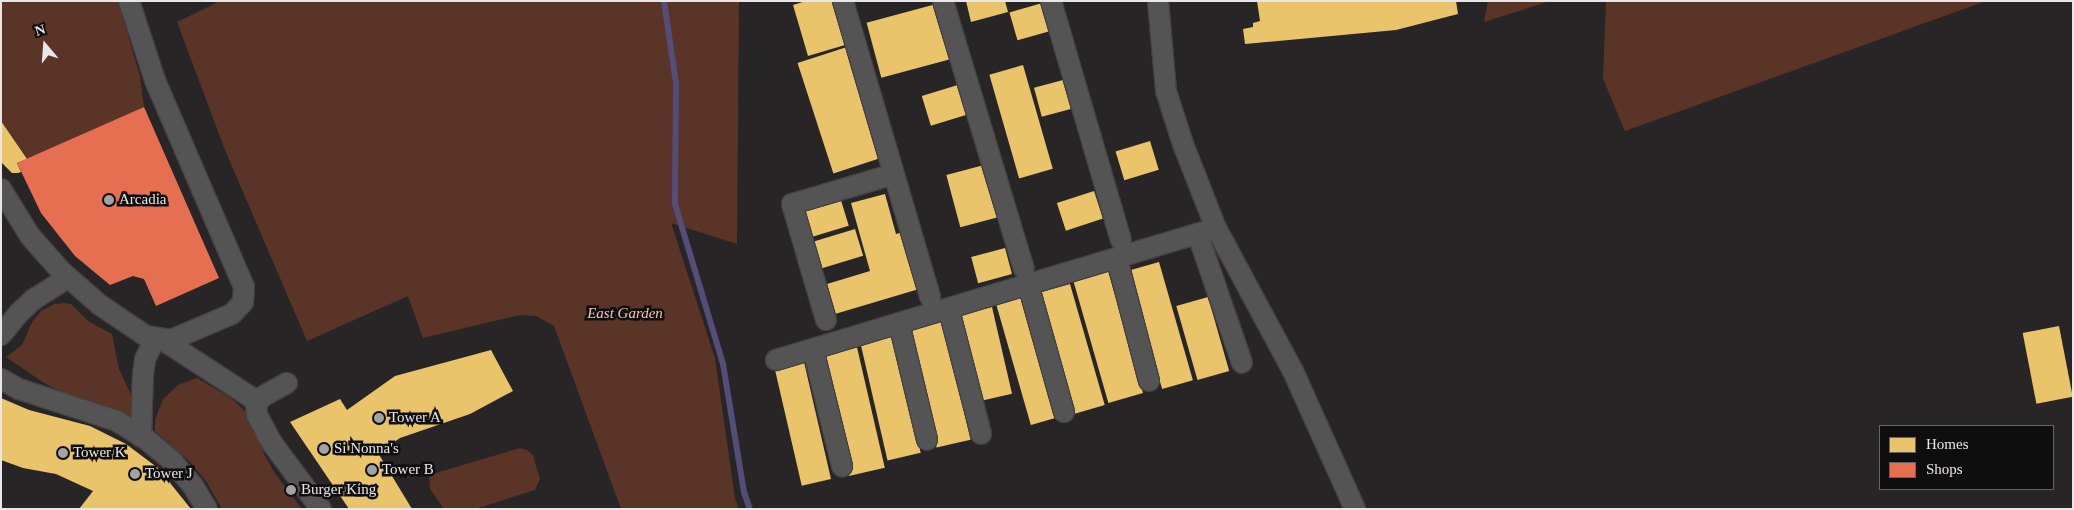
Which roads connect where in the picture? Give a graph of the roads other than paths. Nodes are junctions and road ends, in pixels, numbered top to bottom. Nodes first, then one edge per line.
1 (130, 1) edge
2 (843, 1) edge
3 (943, 1) edge
4 (1051, 1) edge
5 (1158, 1) edge
6 (894, 174) junction
7 (1, 189) edge
8 (1207, 232) junction
9 (1119, 250) junction
10 (1026, 276) junction
11 (68, 278) junction
12 (930, 297) dead end
13 (949, 310) junction
14 (826, 320) dead end
15 (899, 323) junction
16 (1, 335) edge
17 (159, 339) junction
18 (813, 349) junction
19 (776, 360) dead end
20 (1242, 363) dead end
21 (1, 379) edge
22 (1149, 382) dead end
23 (287, 383) dead end
24 (258, 402) junction
25 (1064, 412) dead end
26 (981, 434) dead end
27 (142, 436) junction
28 (927, 440) dead end
29 (842, 466) dead end
30 (207, 509) edge
31 (321, 509) edge
32 (1355, 509) edge

1 - 17 street
2 - 6 street
3 - 10 street
4 - 9 street
5 - 8 street
6 - 12 street
6 - 14 street
7 - 11 street
8 - 9 street
8 - 20 street
8 - 32 street
9 - 10 street
9 - 22 street
10 - 13 street
10 - 25 street
11 - 16 street
11 - 17 street
13 - 15 street
13 - 26 street
15 - 18 street
15 - 28 street
17 - 24 street
17 - 27 street
18 - 19 street
18 - 29 street
21 - 27 street
23 - 24 street
24 - 31 street
27 - 30 street

